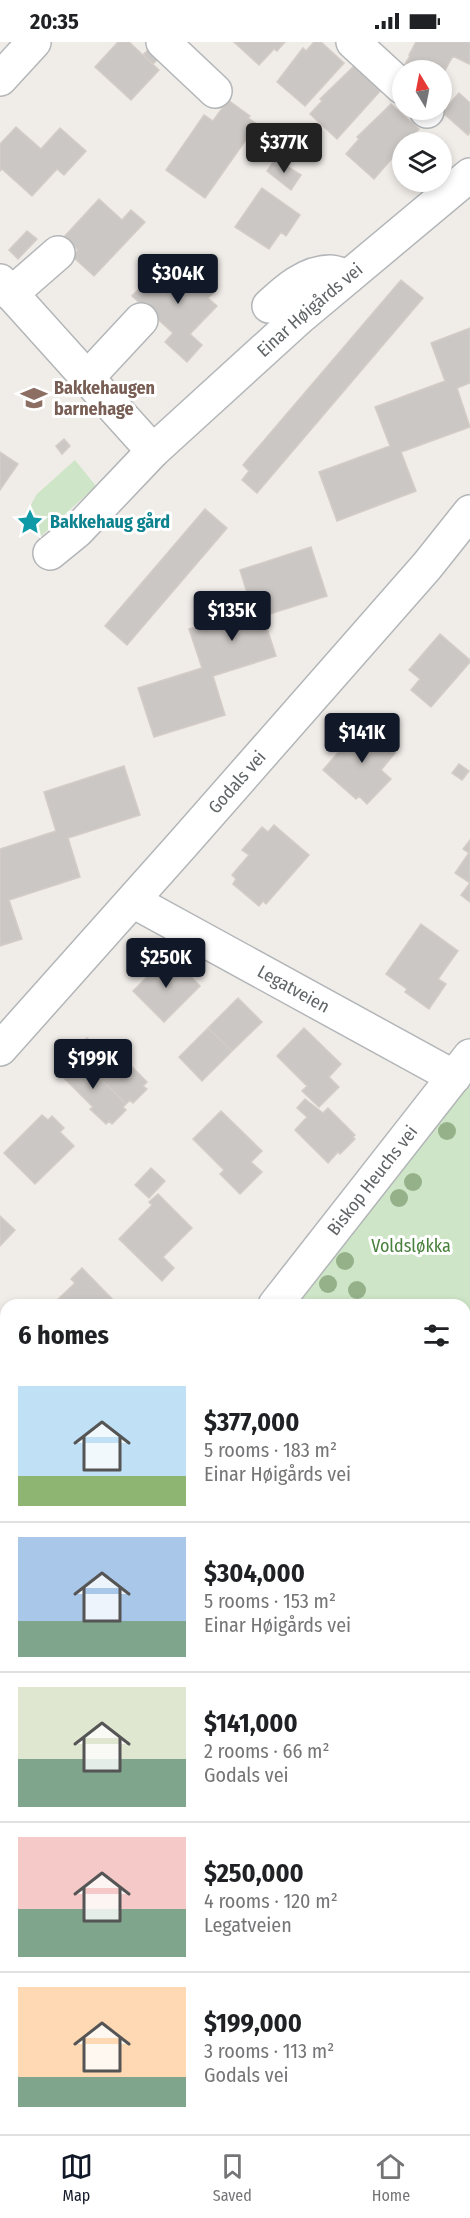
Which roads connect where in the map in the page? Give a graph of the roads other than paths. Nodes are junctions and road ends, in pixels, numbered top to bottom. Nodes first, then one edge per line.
1 (163, 42) edge
2 (354, 42) edge
3 (22, 46) edge
4 (392, 78) edge
5 (0, 79) edge
6 (215, 91) dead end
7 (470, 175) edge
8 (58, 253) dead end
9 (348, 277) junction
10 (6, 287) edge
11 (269, 306) dead end
12 (141, 320) dead end
13 (87, 378) junction
14 (153, 451) junction
15 (470, 513) edge
16 (50, 553) dead end
17 (133, 902) junction
18 (0, 1049) edge
19 (462, 1066) edge
20 (280, 1299) edge

1 - 6 street
2 - 4 street
3 - 5 street
7 - 9 street, Einar Høigårds vei
8 - 10 street
9 - 11 street
9 - 14 street, Einar Høigårds vei
10 - 13 street
12 - 13 street
13 - 14 street
14 - 16 street, Einar Høigårds vei
15 - 17 street, Godals vei
17 - 18 street, Godals vei
17 - 19 street, Legatveien
19 - 20 street, Biskop Heuchs vei

